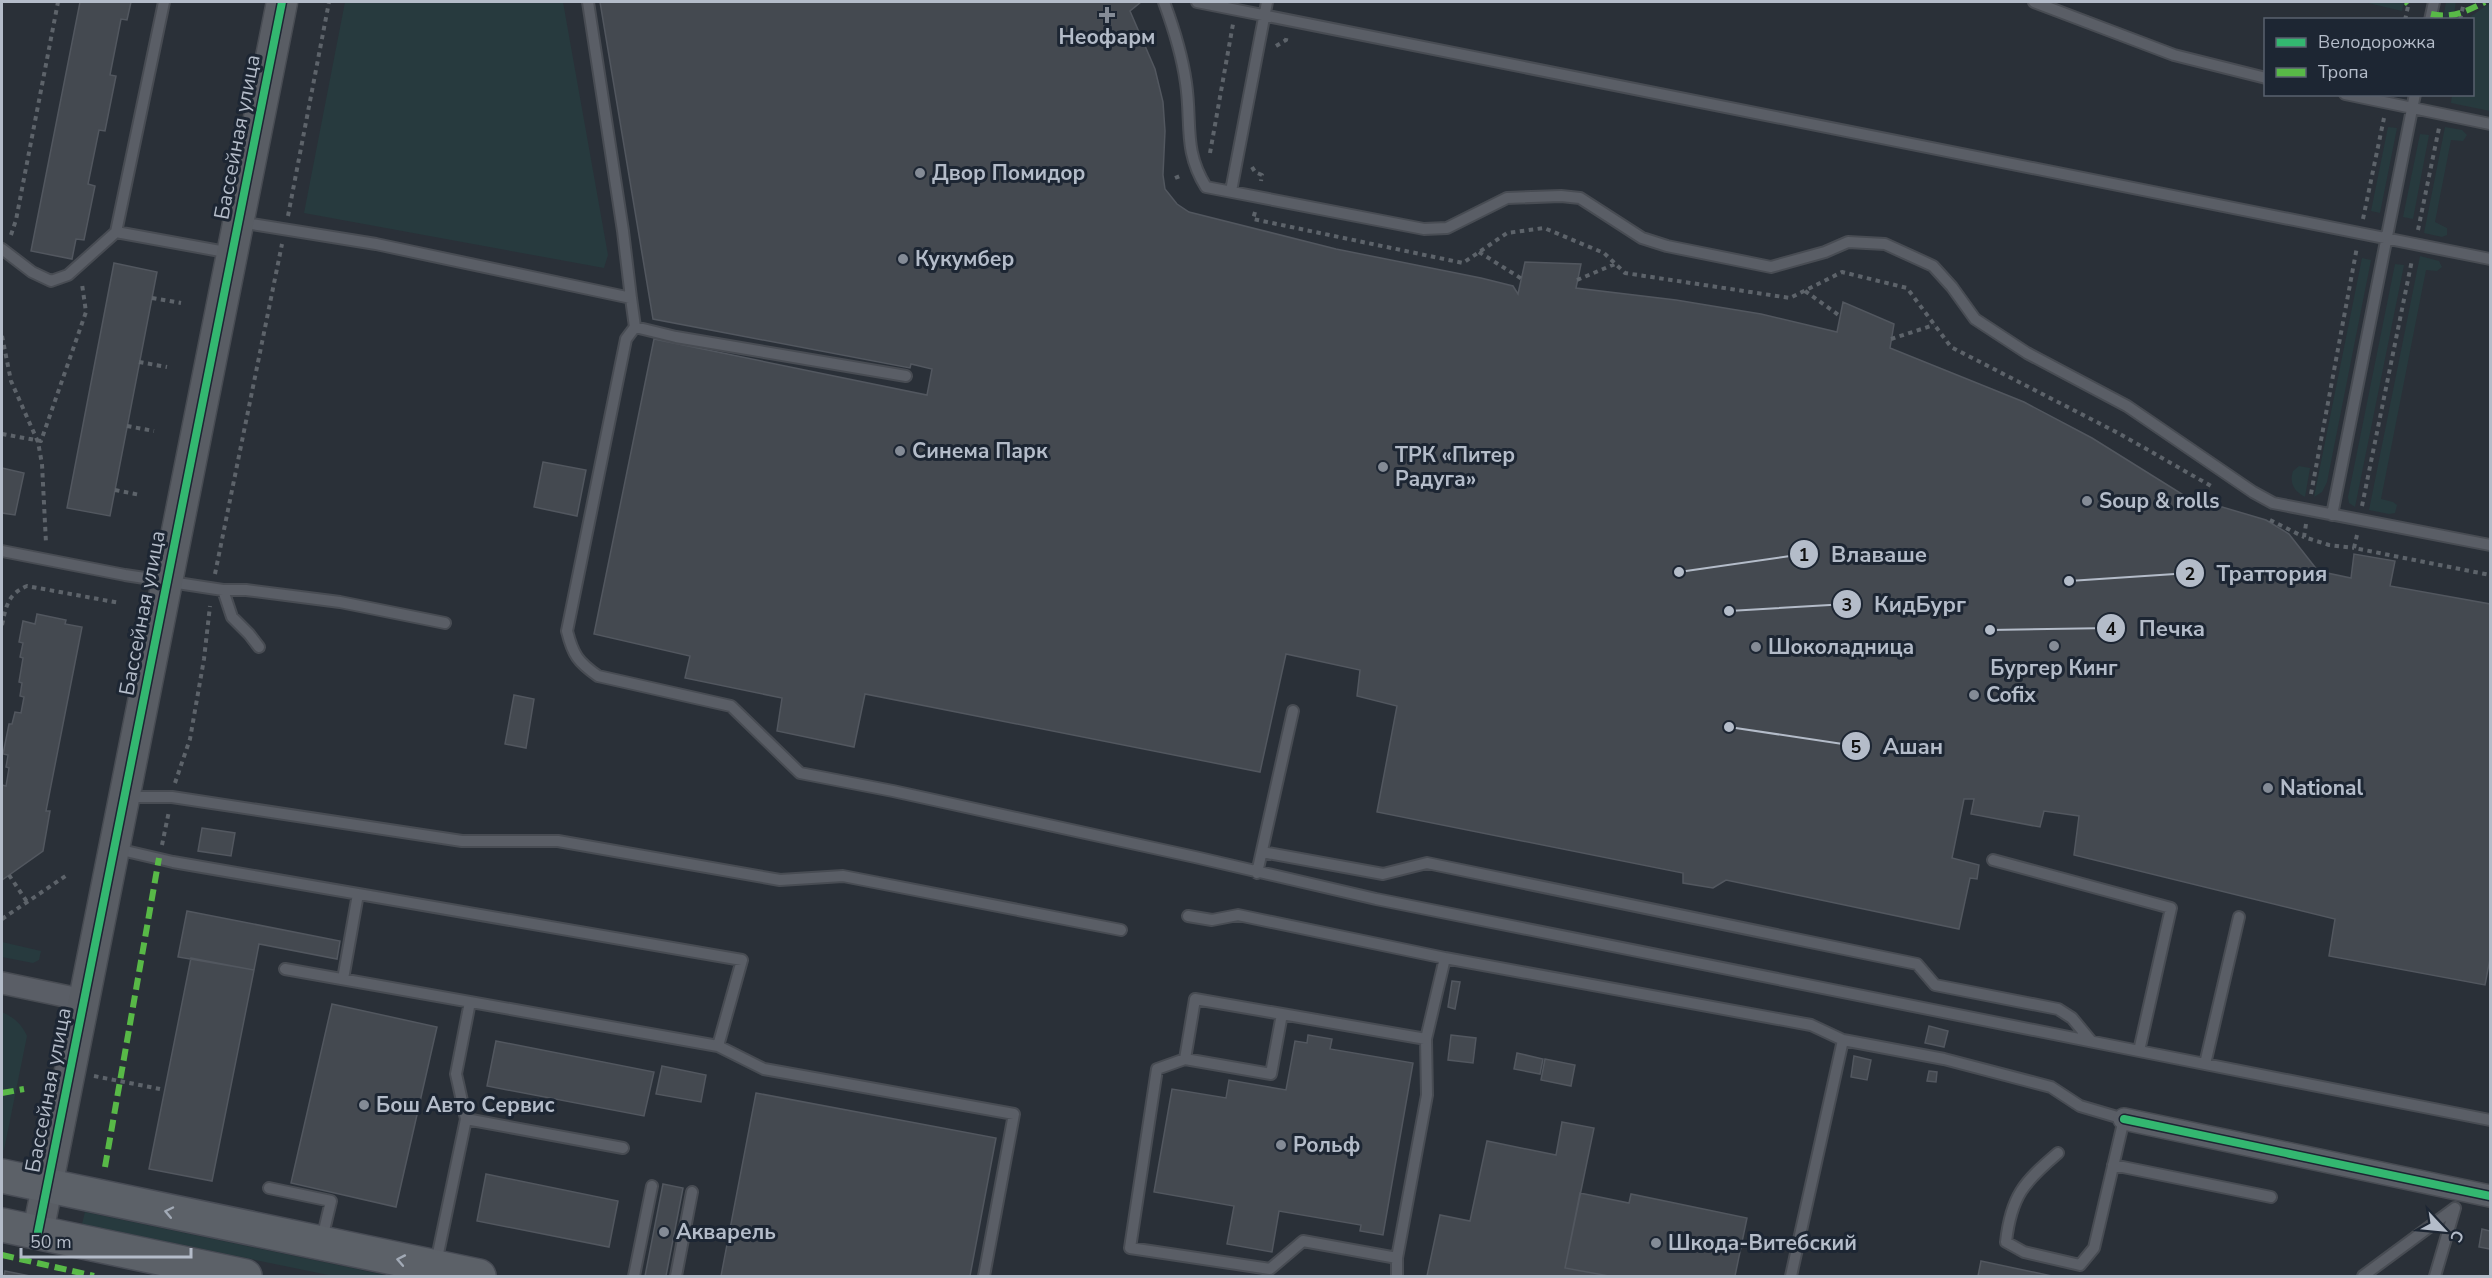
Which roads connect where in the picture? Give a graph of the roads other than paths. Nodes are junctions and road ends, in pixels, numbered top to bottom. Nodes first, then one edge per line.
1 (164, 2) edge
2 (282, 2) edge
3 (588, 2) edge
4 (1164, 2) edge
5 (1197, 2) edge
6 (1267, 2) edge
7 (2034, 2) edge
8 (2434, 2) edge
9 (1264, 15) junction
10 (2430, 18) edge
11 (2264, 78) edge
12 (2355, 96) edge
13 (2415, 96) edge
14 (2413, 108) junction
15 (2490, 124) edge
16 (1231, 191) junction
17 (238, 222) junction
18 (116, 232) junction
19 (2387, 239) junction
20 (3, 251) edge
21 (232, 253) junction
22 (2490, 259) edge
23 (631, 298) junction
24 (635, 327) junction
25 (906, 376) dead end
26 (2332, 515) junction
27 (2490, 545) edge
28 (2, 551) edge
29 (167, 580) junction
30 (217, 589) junction
31 (445, 623) dead end
32 (259, 647) dead end
33 (1293, 711) dead end
34 (124, 797) junction
35 (114, 848) junction
36 (1262, 852) junction
37 (1993, 860) dead end
38 (1257, 873) junction
39 (358, 894) junction
40 (1188, 916) dead end
41 (2239, 917) dead end
42 (1121, 930) dead end
43 (1445, 958) junction
44 (285, 969) dead end
45 (343, 980) junction
46 (2, 983) edge
47 (84, 1000) junction
48 (470, 1002) junction
49 (1282, 1014) junction
50 (1426, 1039) junction
51 (1843, 1040) junction
52 (2091, 1041) junction
53 (718, 1046) junction
54 (2139, 1051) junction
55 (1185, 1059) junction
56 (2205, 1064) junction
57 (466, 1119) junction
58 (2124, 1119) junction
59 (2490, 1120) edge
60 (623, 1148) dead end
61 (2058, 1153) dead end
62 (2113, 1165) junction
63 (2, 1176) edge
64 (47, 1185) junction
65 (652, 1186) dead end
66 (269, 1188) dead end
67 (692, 1192) dead end
68 (2490, 1196) edge
69 (2271, 1197) dead end
70 (2458, 1199) junction
71 (2, 1225) edge
72 (38, 1232) junction
73 (321, 1244) junction
74 (1397, 1258) junction
75 (435, 1267) junction
76 (245, 1276) edge
77 (479, 1276) edge
78 (634, 1276) edge
79 (676, 1276) edge
80 (984, 1276) edge
81 (1397, 1276) edge
82 (1791, 1276) edge
83 (2363, 1276) edge
84 (2435, 1276) edge

1 - 18 lane
2 - 17 street, Бассейная улица
3 - 23 lane
4 - 16 lane
5 - 9 lane
6 - 9 lane
7 - 11 lane
8 - 10 lane
9 - 16 lane
9 - 19 lane
12 - 14 lane
13 - 14 lane
14 - 15 lane
14 - 19 lane
16 - 26 lane
17 - 21 street, Бассейная улица
17 - 23 lane
18 - 20 lane
18 - 21 lane
19 - 22 lane
19 - 26 lane
21 - 29 street, Бассейная улица
23 - 24 lane
24 - 25 lane
24 - 38 lane
26 - 27 lane
28 - 29 lane
29 - 30 lane
29 - 34 street, Бассейная улица
30 - 31 lane
30 - 32 lane
33 - 36 lane
34 - 35 street, Бассейная улица
34 - 42 lane
35 - 39 lane
35 - 47 street, Бассейная улица
36 - 38 lane
36 - 52 lane
37 - 54 lane
38 - 52 lane
39 - 45 lane
39 - 53 lane
40 - 43 lane
41 - 56 lane
43 - 50 lane
43 - 51 lane
44 - 45 lane
45 - 48 lane
46 - 47 street
47 - 64 street, Бассейная улица
48 - 53 lane
48 - 57 lane
49 - 50 lane
49 - 55 lane
49 - 55 lane
50 - 74 lane
51 - 58 lane
51 - 82 lane
52 - 54 lane
53 - 80 lane
54 - 56 lane
55 - 74 lane
56 - 59 lane
57 - 60 lane
57 - 75 lane
58 - 62 lane
58 - 70 street
61 - 62 lane
62 - 69 lane
63 - 64 main road
64 - 72 street, Бассейная улица
73 -> 64 main road
65 - 78 lane
66 - 73 lane
67 - 79 lane
68 - 70 street
70 - 83 lane
70 - 84 lane
71 - 72 main road
72 - 76 main road
75 -> 73 main road
74 - 81 lane
75 - 77 main road

